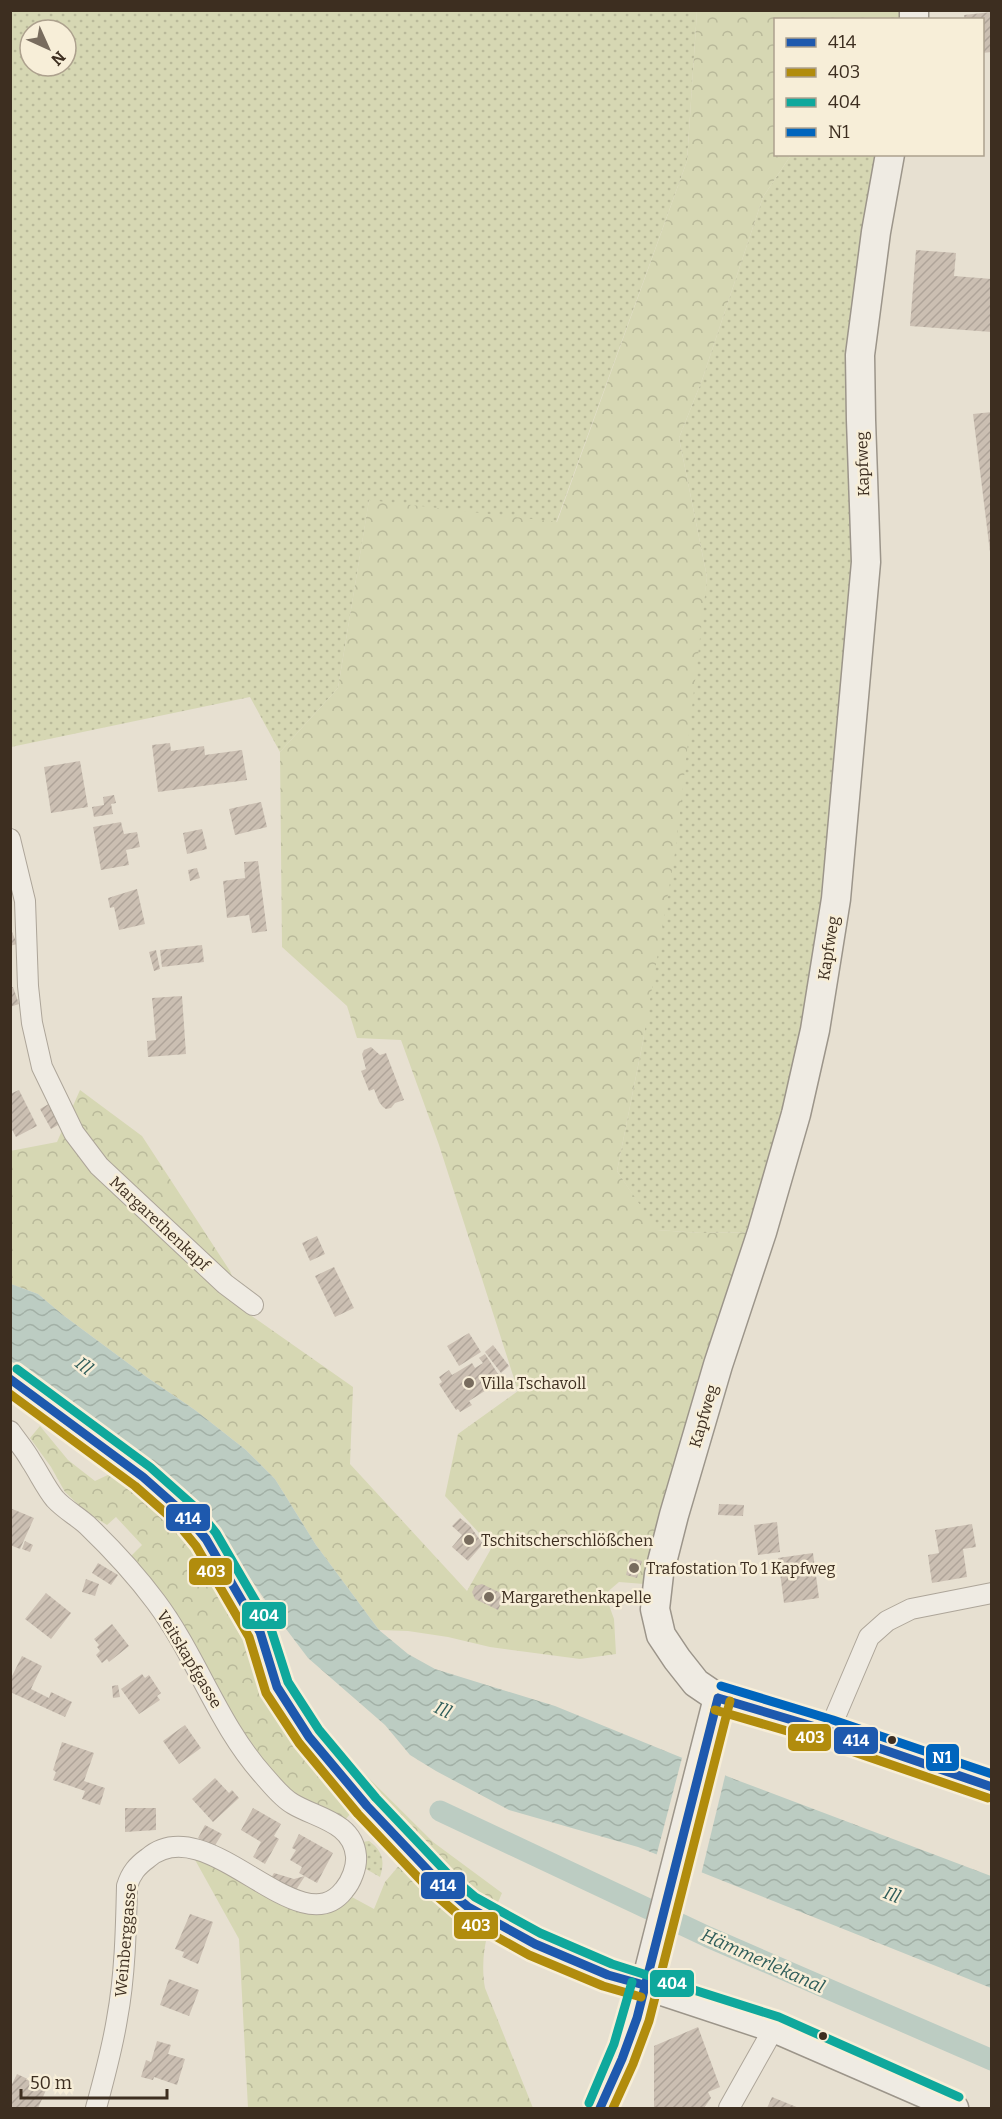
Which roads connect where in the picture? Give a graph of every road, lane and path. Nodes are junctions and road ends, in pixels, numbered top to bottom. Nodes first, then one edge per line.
1 (890, 156) edge
2 (10, 839) edge
3 (253, 1305) dead end
4 (11, 1432) edge
5 (992, 1593) edge
6 (718, 1698) junction
7 (829, 1731) junction
8 (992, 1787) edge
9 (349, 1882) joint
10 (644, 1985) junction
11 (774, 2028) junction
12 (96, 2109) edge
13 (600, 2109) edge
14 (729, 2109) edge
15 (954, 2109) edge

1 - 6 street, Kapfweg
2 - 3 street, Margarethenkapf
4 - 9 street, Veitskapfgasse
5 - 7 street
6 - 7 street, Kapfweg
6 - 10 street
7 - 8 street, Kapfweg
9 - 12 street, Weinberggasse
10 - 11 street
10 - 13 street
11 - 14 street
11 - 15 street

